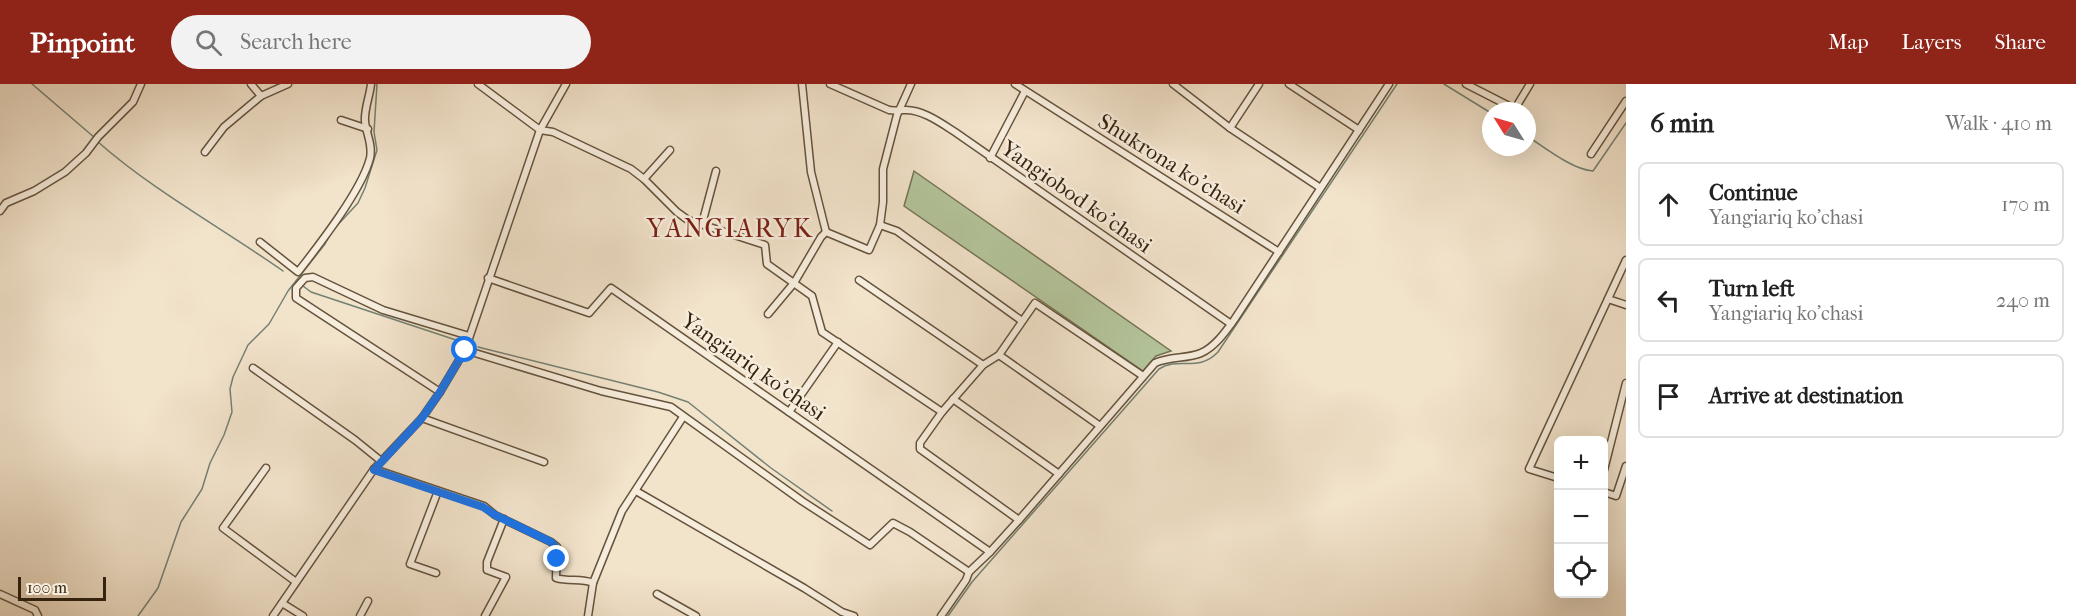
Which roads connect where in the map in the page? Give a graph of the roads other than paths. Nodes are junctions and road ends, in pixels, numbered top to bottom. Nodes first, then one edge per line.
1 (141, 84) edge
2 (250, 84) edge
3 (288, 84) edge
4 (371, 84) edge
5 (478, 84) edge
6 (566, 84) edge
7 (802, 84) edge
8 (830, 84) edge
9 (911, 84) edge
10 (1015, 84) edge
11 (1173, 84) edge
12 (1259, 84) edge
13 (1289, 84) edge
14 (1389, 84) edge
15 (1466, 84) edge
16 (1530, 84) edge
17 (1025, 91) junction
18 (261, 96) junction
19 (1626, 101) edge
20 (898, 111) junction
21 (342, 120) dead end
22 (1230, 128) junction
23 (368, 129) junction
24 (540, 130) junction
25 (1359, 130) junction
26 (670, 150) dead end
27 (205, 152) dead end
28 (1590, 154) dead end
29 (990, 158) junction
30 (716, 171) dead end
31 (644, 179) junction
32 (1320, 187) junction
33 (3, 202) edge
34 (0, 211) edge
35 (702, 224) junction
36 (880, 225) junction
37 (826, 232) junction
38 (260, 242) dead end
39 (1279, 252) junction
40 (1626, 260) edge
41 (488, 278) junction
42 (859, 280) dead end
43 (794, 283) junction
44 (1608, 299) junction
45 (1626, 305) edge
46 (768, 314) dead end
47 (1023, 321) junction
48 (1231, 324) junction
49 (470, 336) junction
50 (838, 342) junction
51 (465, 350) junction
52 (999, 355) junction
53 (983, 365) junction
54 (253, 368) dead end
55 (1143, 376) junction
56 (1626, 383) edge
57 (440, 392) junction
58 (953, 399) junction
59 (789, 412) junction
60 (942, 412) junction
61 (684, 417) junction
62 (422, 418) junction
63 (1100, 426) junction
64 (1608, 454) edge
65 (381, 461) junction
66 (544, 462) dead end
67 (1626, 466) edge
68 (266, 468) dead end
69 (374, 470) junction
70 (1059, 474) junction
71 (1554, 477) edge
72 (438, 491) junction
73 (636, 491) junction
74 (1608, 493) edge
75 (504, 519) junction
76 (1019, 520) junction
77 (990, 552) junction
78 (969, 572) junction
79 (436, 573) dead end
80 (296, 582) junction
81 (593, 583) junction
82 (0, 594) edge
83 (657, 594) dead end
84 (368, 601) dead end
85 (282, 603) junction
86 (841, 614) edge
87 (38, 616) edge
88 (273, 616) edge
89 (303, 616) edge
90 (360, 616) edge
91 (485, 616) edge
92 (588, 616) edge
93 (696, 616) edge
94 (854, 616) edge
95 (941, 616) edge

1 - 33 street
2 - 18 street
3 - 18 street
4 - 23 street
5 - 24 street
6 - 24 street
7 - 37 street
8 - 20 street, Yangiobod ko'chasi
9 - 20 street
10 - 17 street, Shukrona ko'chasi
11 - 22 street
12 - 22 street
13 - 25 street
14 - 25 street
15 - 16 street
17 - 29 street
17 - 39 street, Shukrona ko'chasi
18 - 27 street
19 - 28 street
20 - 29 street, Yangiobod ko'chasi
20 - 36 street
21 - 23 street
22 - 32 street
23 - 38 street
24 - 31 street
24 - 41 street
25 - 32 street
26 - 31 street
29 - 48 street, Yangiobod ko'chasi
30 - 35 street
31 - 35 street
32 - 39 street
33 - 34 street
35 - 43 street
36 - 37 street
36 - 47 street
37 - 43 street
39 - 48 street
40 - 44 street
41 - 49 street
41 - 59 street, Yangiariq ko'chasi
42 - 53 street
43 - 46 street
43 - 50 street
44 - 45 street
44 - 71 street
47 - 52 street
47 - 55 street
48 - 55 street
49 - 51 street
49 - 57 street
50 - 59 street
50 - 60 street
51 - 57 street
51 - 61 street
52 - 53 street
52 - 63 street
53 - 58 street
54 - 65 street
55 - 63 street
56 - 64 street
57 - 62 street
58 - 60 street
58 - 70 street
59 - 77 street, Yangiariq ko'chasi
60 - 76 street
61 - 73 street
61 - 78 street
62 - 65 street
62 - 66 street
63 - 70 street
65 - 69 street
67 - 74 street
68 - 80 street
69 - 72 street
69 - 80 street
70 - 76 street
72 - 75 street
72 - 79 street
73 - 81 street
73 - 86 street
75 - 81 street
75 - 91 street
76 - 77 street
77 - 78 street
78 - 95 street
80 - 85 street
81 - 92 street
82 - 87 street
83 - 93 street
84 - 90 street
85 - 88 street
85 - 89 street
86 - 94 street

